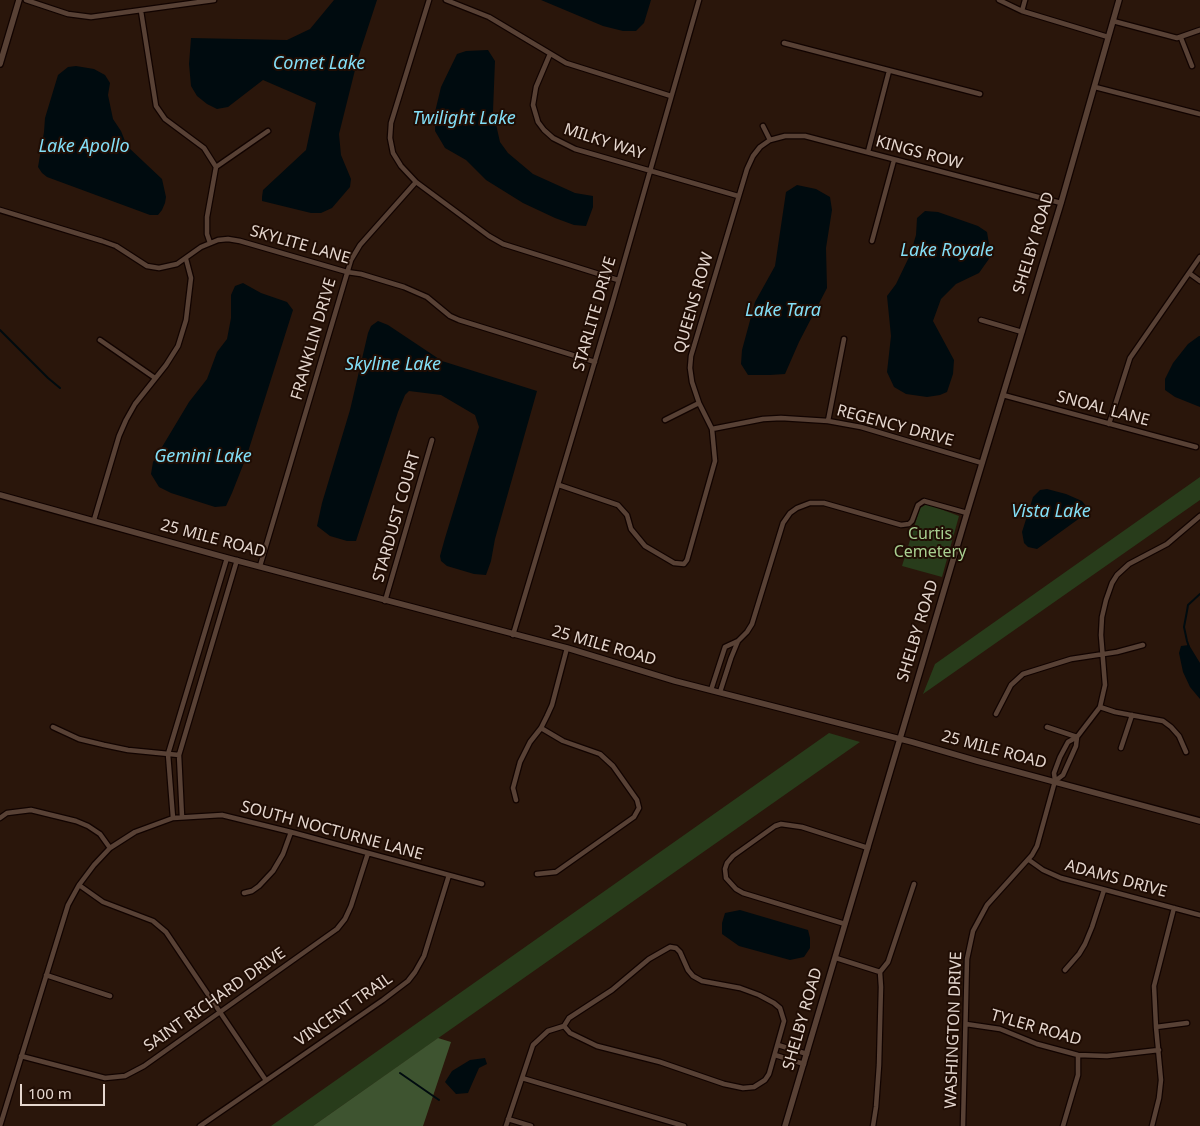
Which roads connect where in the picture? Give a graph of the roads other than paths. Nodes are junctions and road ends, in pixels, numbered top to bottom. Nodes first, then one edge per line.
1 (19, 0) edge
2 (26, 0) edge
3 (214, 0) edge
4 (429, 0) edge
5 (446, 0) edge
6 (699, 0) edge
7 (999, 0) edge
8 (1025, 0) edge
9 (1118, 0) edge
10 (141, 11) junction
11 (1022, 11) junction
12 (1113, 21) junction
13 (1200, 30) edge
14 (1108, 37) junction
15 (1181, 38) junction
16 (784, 43) dead end
17 (550, 54) junction
18 (0, 64) edge
19 (1192, 66) dead end
20 (890, 71) junction
21 (1095, 86) junction
22 (980, 94) dead end
23 (671, 96) junction
24 (1200, 114) edge
25 (762, 126) dead end
26 (268, 131) dead end
27 (770, 140) junction
28 (868, 152) junction
29 (894, 160) junction
30 (216, 167) junction
31 (651, 170) junction
32 (416, 182) junction
33 (738, 196) junction
34 (1061, 203) junction
35 (0, 210) edge
36 (872, 241) dead end
37 (210, 243) junction
38 (1200, 257) edge
39 (186, 259) junction
40 (347, 272) junction
41 (1189, 273) junction
42 (618, 280) junction
43 (1200, 281) edge
44 (981, 320) dead end
45 (1022, 332) junction
46 (844, 339) dead end
47 (100, 340) dead end
48 (595, 362) junction
49 (155, 378) junction
50 (1003, 396) junction
51 (699, 403) junction
52 (665, 420) dead end
53 (828, 421) junction
54 (1109, 424) junction
55 (712, 429) junction
56 (432, 440) dead end
57 (1196, 447) dead end
58 (982, 462) junction
59 (559, 485) junction
60 (0, 495) edge
61 (967, 513) junction
62 (1200, 516) edge
63 (94, 520) junction
64 (227, 558) junction
65 (237, 560) junction
66 (260, 566) junction
67 (221, 579) junction
68 (230, 582) junction
69 (385, 600) junction
70 (513, 635) junction
71 (738, 641) junction
72 (1142, 645) dead end
73 (567, 648) junction
74 (1102, 654) junction
75 (198, 658) junction
76 (207, 659) junction
77 (711, 690) junction
78 (720, 692) junction
79 (1100, 707) junction
80 (996, 714) dead end
81 (1132, 715) junction
82 (53, 727) dead end
83 (1047, 727) dead end
84 (541, 728) junction
85 (1077, 737) junction
86 (899, 739) junction
87 (1121, 748) dead end
88 (1186, 752) dead end
89 (168, 754) junction
90 (180, 754) junction
91 (1055, 781) junction
92 (516, 800) dead end
93 (182, 817) junction
94 (0, 818) edge
95 (173, 818) junction
96 (1200, 821) edge
97 (292, 832) junction
98 (110, 848) junction
99 (868, 848) junction
100 (368, 853) junction
101 (1029, 860) junction
102 (537, 874) dead end
103 (449, 875) junction
104 (78, 884) junction
105 (482, 884) dead end
106 (914, 884) dead end
107 (1104, 890) junction
108 (244, 893) dead end
109 (1174, 908) junction
110 (1200, 915) edge
111 (845, 924) junction
112 (836, 958) junction
113 (1065, 970) dead end
114 (880, 972) junction
115 (46, 975) junction
116 (110, 996) dead end
117 (220, 1012) junction
118 (1187, 1022) dead end
119 (966, 1024) junction
120 (564, 1026) junction
121 (1156, 1027) junction
122 (778, 1045) junction
123 (1159, 1050) junction
124 (807, 1054) junction
125 (775, 1055) junction
126 (1078, 1055) junction
127 (21, 1056) junction
128 (804, 1064) junction
129 (522, 1078) junction
130 (265, 1080) junction
131 (508, 1119) junction
132 (0, 1126) edge
133 (200, 1126) edge
134 (506, 1126) edge
135 (531, 1126) edge
136 (684, 1126) edge
137 (785, 1126) edge
138 (873, 1126) edge
139 (963, 1126) edge
140 (1063, 1126) edge
141 (1152, 1126) edge

1 - 18 street
2 - 10 street
3 - 10 street
4 - 32 street
5 - 17 street
6 - 23 street, STARLITE DRIVE
7 - 11 street
8 - 11 street
9 - 12 street, SHELBY ROAD
10 - 30 street
11 - 14 street
12 - 14 street, SHELBY ROAD
12 - 15 street
13 - 15 street
14 - 21 street, SHELBY ROAD
15 - 19 street
16 - 20 street
17 - 23 street
17 - 31 street, MILKY WAY
20 - 22 street
20 - 28 street
21 - 24 street
21 - 34 street, SHELBY ROAD
23 - 31 street, STARLITE DRIVE
25 - 27 street
26 - 30 street
27 - 28 street, KINGS ROW
27 - 33 street, QUEENS ROW
28 - 29 street, KINGS ROW
29 - 34 street, KINGS ROW
29 - 36 street
30 - 37 street
31 - 33 street, MILKY WAY
31 - 42 street, STARLITE DRIVE
32 - 40 street, FRANKLIN DRIVE
32 - 42 street
33 - 51 street, QUEENS ROW
34 - 45 street, SHELBY ROAD
35 - 39 street, SKYLITE LANE
37 - 39 street, SKYLITE LANE
37 - 40 street, SKYLITE LANE
38 - 41 street
39 - 49 street
40 - 48 street, SKYLITE LANE
40 - 66 street, FRANKLIN DRIVE
41 - 43 street
41 - 54 street
42 - 48 street, STARLITE DRIVE
44 - 45 street
45 - 50 street, SHELBY ROAD
46 - 53 street
47 - 49 street
48 - 59 street, STARLITE DRIVE
49 - 63 street
50 - 54 street, SNOAL LANE
50 - 58 street, SHELBY ROAD
51 - 52 street
51 - 55 street, QUEENS ROW
53 - 55 street, REGENCY DRIVE
53 - 58 street, REGENCY DRIVE
54 - 57 street, SNOAL LANE
55 - 59 street, QUEENS ROW
56 - 69 street, STARDUST COURT
58 - 61 street, SHELBY ROAD
59 - 70 street, STARLITE DRIVE
60 - 63 street, 25 MILE ROAD
61 - 71 street
61 - 86 street, SHELBY ROAD
62 - 74 street
63 - 64 street, 25 MILE ROAD
64 - 65 street, 25 MILE ROAD
64 - 67 street
65 - 66 street, 25 MILE ROAD
65 - 68 street
66 - 69 street, 25 MILE ROAD
67 - 68 street
67 - 75 street
68 - 76 street
69 - 70 street, 25 MILE ROAD
70 - 73 street, 25 MILE ROAD
71 - 77 street
71 - 78 street
72 - 74 street
73 - 77 street, 25 MILE ROAD
73 - 84 street
74 - 79 street
74 - 80 street
75 - 76 street
75 - 89 street
76 - 90 street
77 - 78 street, 25 MILE ROAD
78 - 86 street, 25 MILE ROAD
79 - 81 street
79 - 85 street
81 - 87 street
81 - 88 street
82 - 89 street
83 - 85 street
84 - 92 street
84 - 102 street
85 - 91 street
85 - 91 street
86 - 91 street, 25 MILE ROAD
86 - 99 street, SHELBY ROAD
89 - 90 street
89 - 95 street
90 - 93 street
91 - 96 street, 25 MILE ROAD
91 - 101 street, WASHINGTON DRIVE
93 - 95 street, SOUTH NOCTURNE LANE
93 - 97 street, SOUTH NOCTURNE LANE
94 - 98 street
95 - 98 street, SOUTH NOCTURNE LANE
97 - 100 street, SOUTH NOCTURNE LANE
97 - 108 street
98 - 104 street, SOUTH NOCTURNE LANE
99 - 111 street, SHELBY ROAD
99 - 111 street
100 - 103 street, SOUTH NOCTURNE LANE
100 - 117 street, SAINT RICHARD DRIVE
101 - 107 street, ADAMS DRIVE
101 - 119 street, WASHINGTON DRIVE
103 - 105 street, SOUTH NOCTURNE LANE
103 - 130 street, VINCENT TRAIL
104 - 115 street, SOUTH NOCTURNE LANE
104 - 117 street
106 - 114 street
107 - 109 street, ADAMS DRIVE
107 - 113 street
109 - 110 street, ADAMS DRIVE
109 - 121 street
111 - 112 street, SHELBY ROAD
112 - 114 street
112 - 124 street, SHELBY ROAD
114 - 138 street
115 - 116 street
115 - 127 street, SOUTH NOCTURNE LANE
117 - 127 street, SAINT RICHARD DRIVE
117 - 130 street
118 - 121 street
119 - 126 street, TYLER ROAD
119 - 139 street, WASHINGTON DRIVE
120 - 122 street
120 - 125 street
120 - 129 street
121 - 123 street
122 - 124 street
122 - 125 street
123 - 126 street, TYLER ROAD
123 - 141 street
124 - 128 street, SHELBY ROAD
125 - 128 street
126 - 140 street
127 - 132 street, SOUTH NOCTURNE LANE
128 - 137 street, SHELBY ROAD
129 - 131 street
129 - 136 street
130 - 133 street, VINCENT TRAIL
131 - 134 street
131 - 135 street

